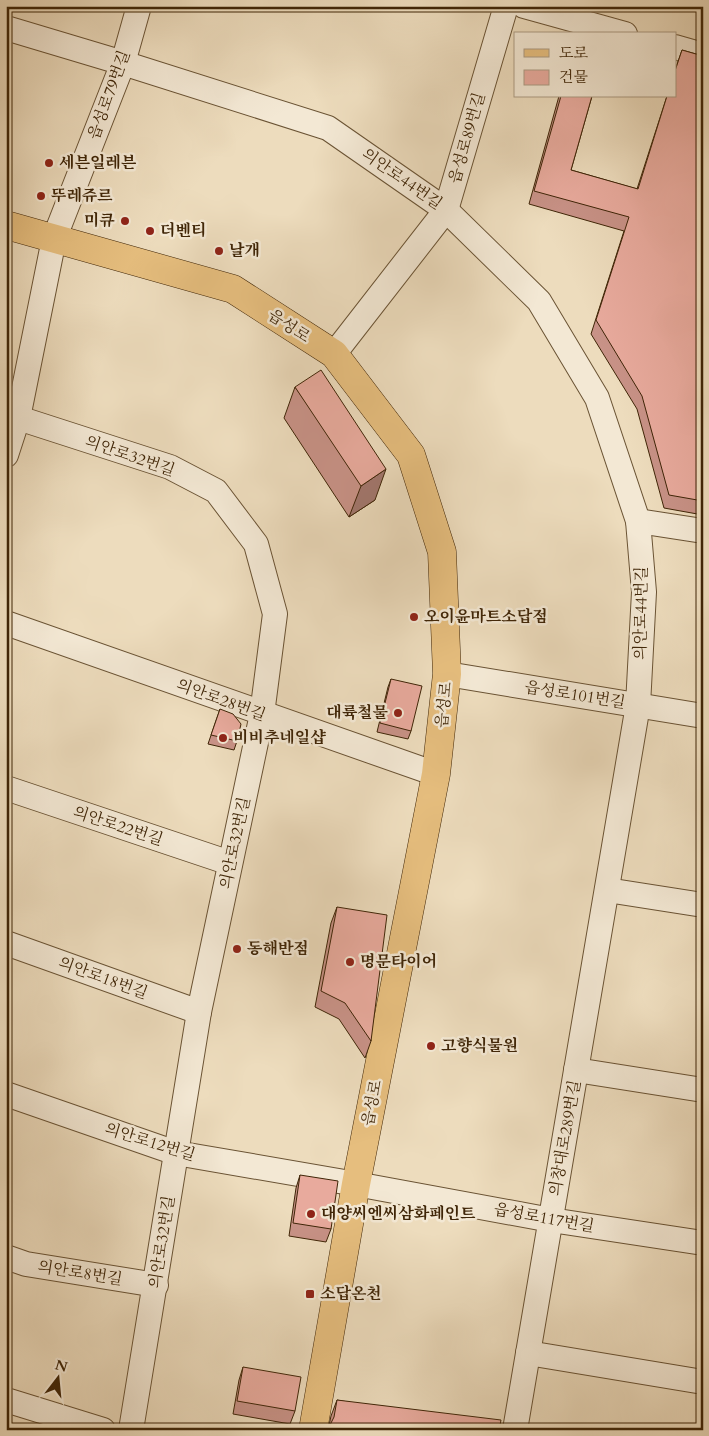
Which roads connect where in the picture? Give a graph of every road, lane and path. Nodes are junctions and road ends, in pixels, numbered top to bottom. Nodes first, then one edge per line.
1 (139, 6) edge
2 (506, 6) edge
3 (524, 6) edge
4 (6, 28) edge
5 (618, 32) edge
6 (676, 48) edge
7 (703, 55) edge
8 (123, 63) junction
9 (446, 210) junction
10 (6, 225) edge
11 (54, 239) junction
12 (334, 354) junction
13 (12, 416) edge
14 (6, 455) edge
15 (638, 521) junction
16 (703, 531) edge
17 (6, 623) edge
18 (447, 674) junction
19 (638, 705) junction
20 (262, 714) junction
21 (703, 716) edge
22 (436, 774) junction
23 (6, 788) edge
24 (230, 863) junction
25 (607, 890) junction
26 (703, 905) edge
27 (6, 943) edge
28 (199, 1012) junction
29 (576, 1070) junction
30 (703, 1090) edge
31 (6, 1094) edge
32 (176, 1153) junction
33 (356, 1184) junction
34 (551, 1220) junction
35 (703, 1243) edge
36 (6, 1257) edge
37 (156, 1285) junction
38 (528, 1353) junction
39 (703, 1382) edge
40 (6, 1400) edge
41 (103, 1430) edge
42 (131, 1430) edge
43 (313, 1430) edge
44 (516, 1430) edge

1 - 8 street, 읍성로79번길
2 - 9 street, 읍성로89번길
3 - 5 street
4 - 8 street, 의안로44번길
6 - 7 street
8 - 9 street, 의안로44번길
8 - 11 street, 읍성로79번길
9 - 12 street, 읍성로89번길
9 - 15 street, 의안로44번길
10 - 11 main road, 읍성로
11 - 12 main road, 읍성로
11 - 13 street, 읍성로79번길
12 - 18 main road, 읍성로
13 - 14 street, 읍성로79번길
13 - 20 street, 의안로32번길
15 - 16 street
15 - 19 street, 의안로44번길
17 - 20 street, 의안로28번길
18 - 19 street, 읍성로101번길
18 - 22 main road, 읍성로
19 - 21 street, 읍성로101번길
19 - 25 street, 의창대로289번길
20 - 22 street, 의안로28번길
20 - 24 street, 의안로32번길
22 - 33 main road, 읍성로
23 - 24 street, 의안로22번길
24 - 28 street, 의안로32번길
25 - 26 street
25 - 29 street, 의창대로289번길
27 - 28 street, 의안로18번길
28 - 32 street, 의안로32번길
29 - 30 street, 의창대로289번길
29 - 34 street, 의창대로289번길
31 - 32 street, 의안로12번길
32 - 33 street, 의안로12번길
32 - 37 street, 의안로32번길
33 - 34 street, 읍성로117번길
33 - 43 main road, 읍성로
34 - 35 street, 읍성로117번길
34 - 38 street, 의창대로289번길
36 - 37 street, 의안로8번길
37 - 42 street, 의안로32번길
38 - 39 street
38 - 44 street, 의창대로289번길
40 - 41 street

